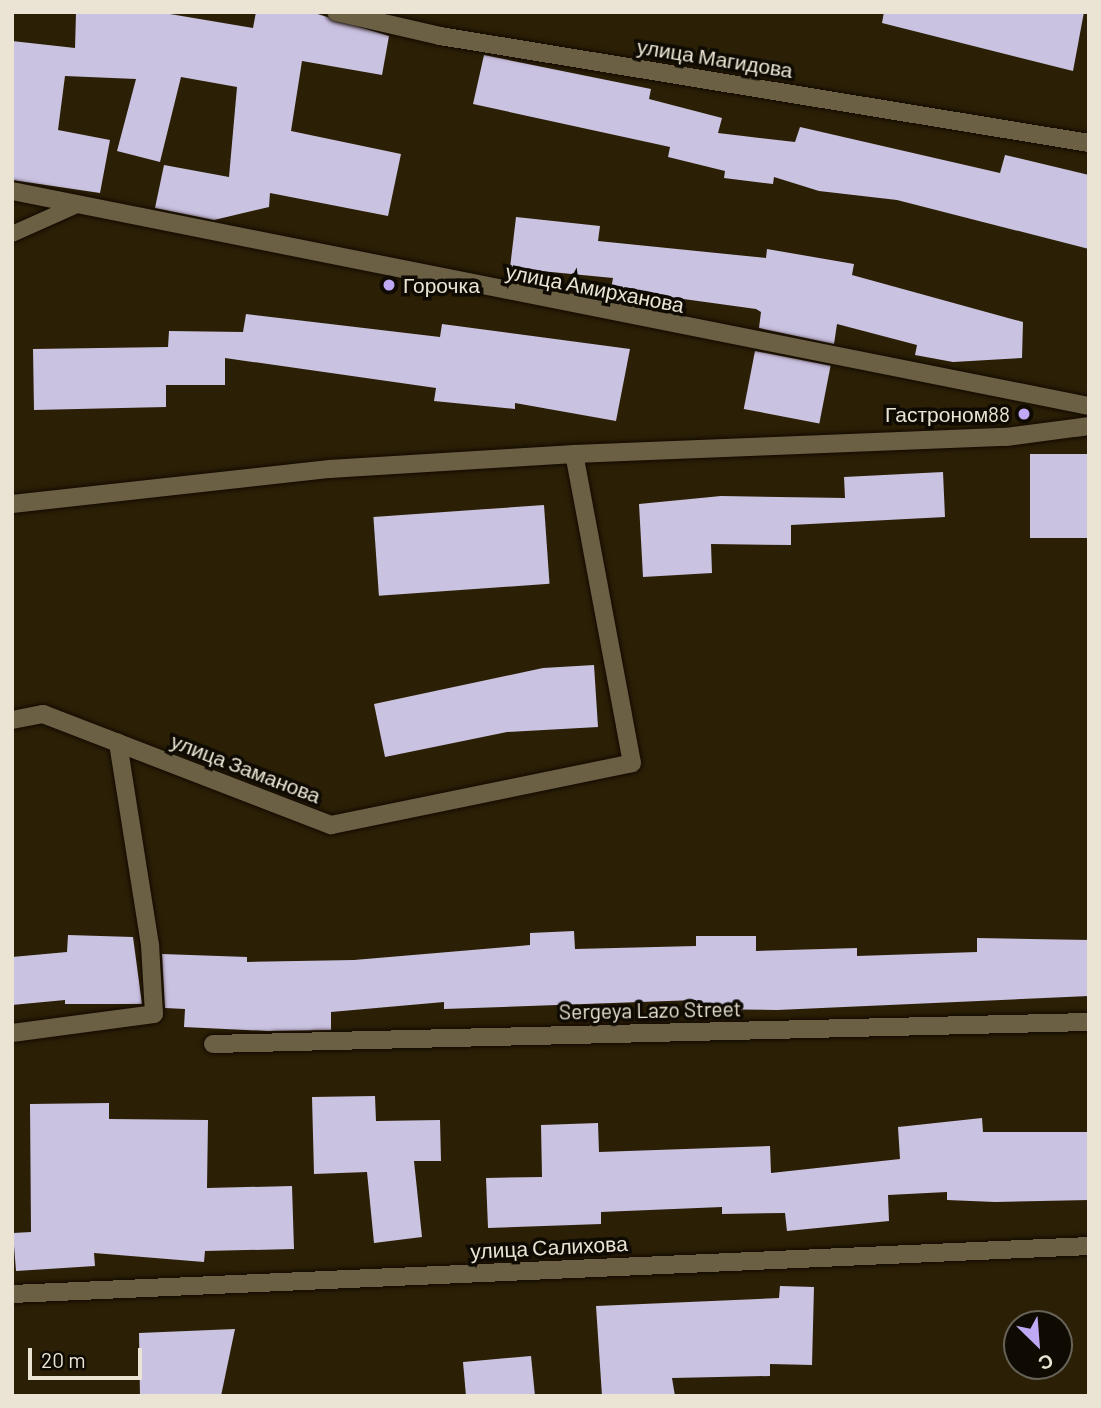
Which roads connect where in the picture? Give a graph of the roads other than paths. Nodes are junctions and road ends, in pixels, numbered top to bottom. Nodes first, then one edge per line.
1 (336, 12) edge
2 (1089, 143) edge
3 (12, 191) edge
4 (79, 204) junction
5 (12, 234) edge
6 (1089, 406) edge
7 (1089, 426) edge
8 (574, 454) junction
9 (12, 505) edge
10 (12, 720) edge
11 (118, 743) junction
12 (1089, 1022) edge
13 (12, 1033) edge
14 (213, 1044) dead end
15 (1089, 1246) edge
16 (12, 1294) edge

1 - 2 street, улица Магидова
3 - 4 street, улица Амирханова
4 - 5 lane
4 - 6 street, улица Амирханова
7 - 8 street
8 - 9 street
8 - 11 street, улица Заманова
10 - 11 street, улица Заманова
11 - 13 street
12 - 14 street, Sergeya Lazo Street
15 - 16 street, улица Салихова

